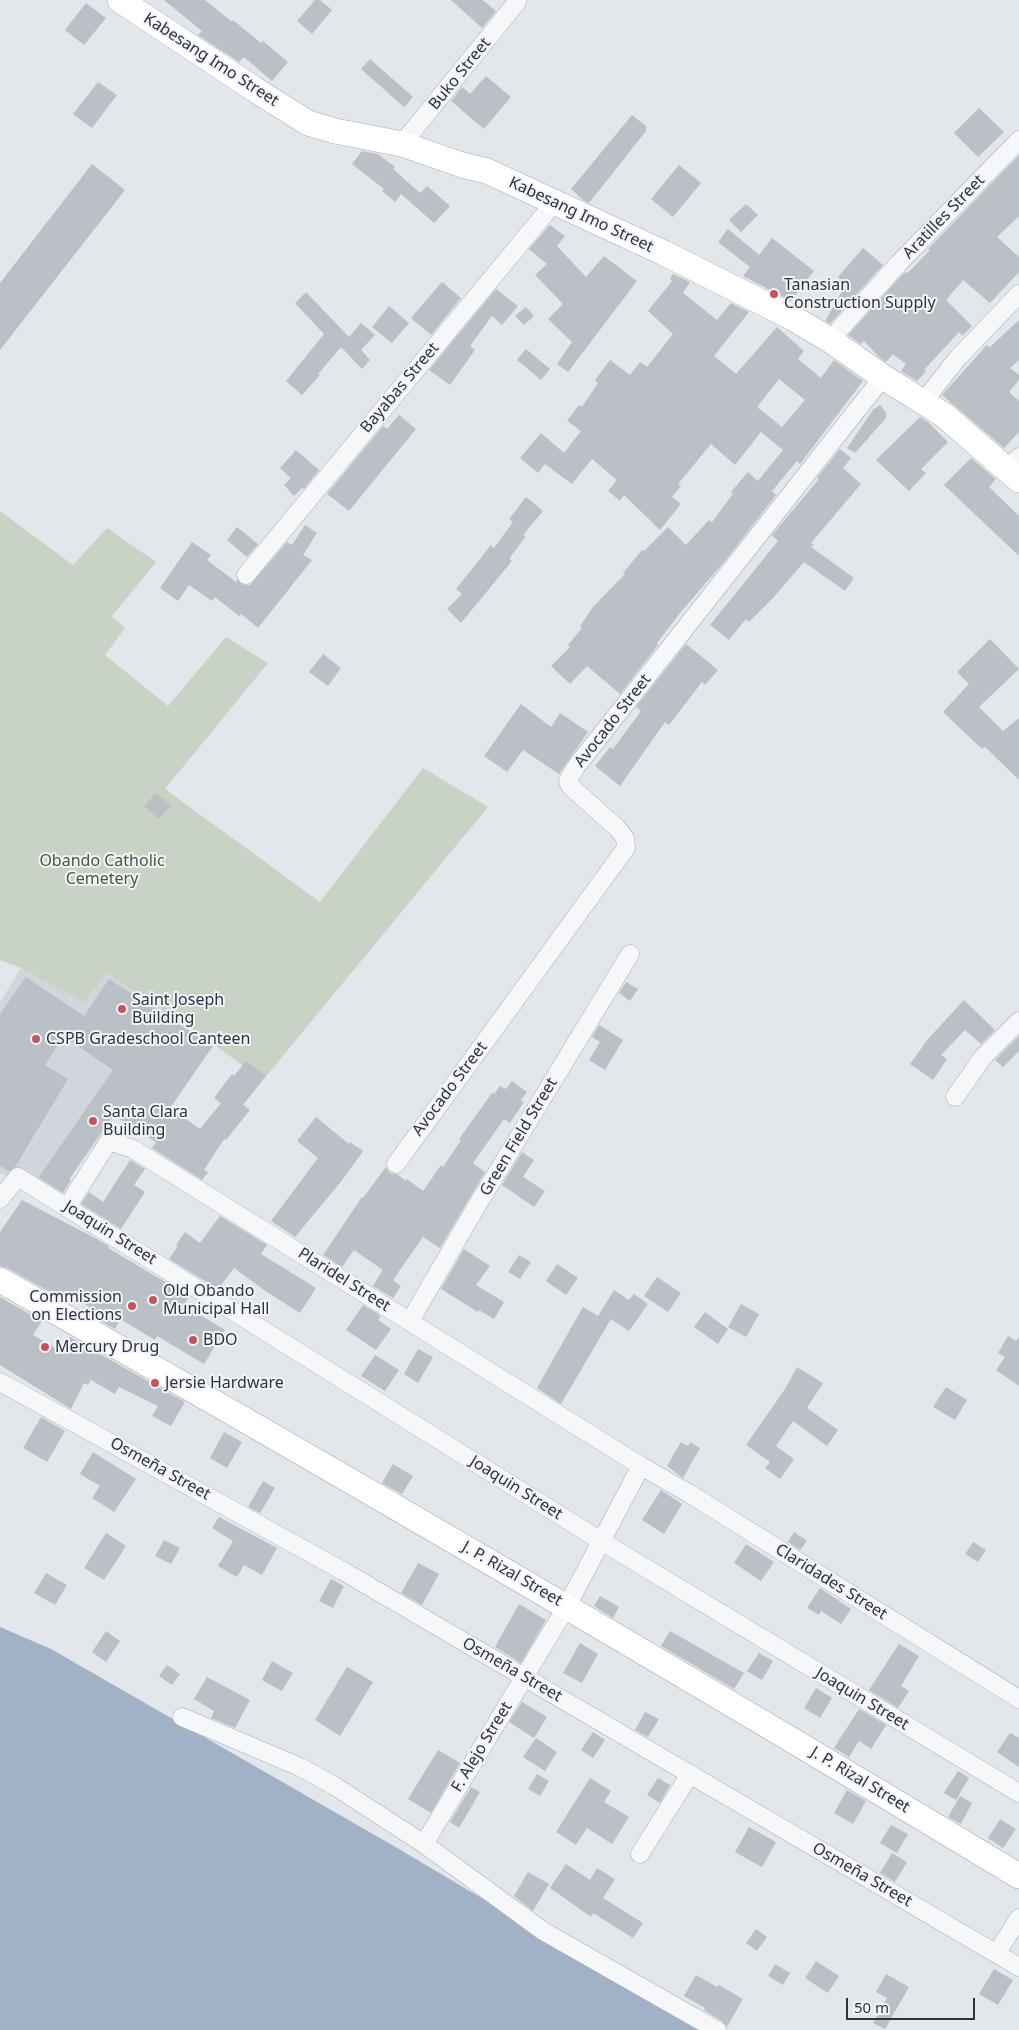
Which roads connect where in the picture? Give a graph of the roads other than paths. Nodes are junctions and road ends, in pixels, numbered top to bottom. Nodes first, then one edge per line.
1 (120, 0) edge
2 (517, 2) dead end
3 (1019, 140) edge
4 (402, 144) junction
5 (554, 203) junction
6 (1019, 294) edge
7 (830, 340) junction
8 (883, 377) junction
9 (923, 402) junction
10 (1015, 468) edge
11 (246, 575) dead end
12 (630, 954) dead end
13 (1019, 1021) edge
14 (955, 1097) dead end
15 (396, 1164) dead end
16 (0, 1199) edge
17 (67, 1207) junction
18 (0, 1280) edge
19 (410, 1321) junction
20 (0, 1382) edge
21 (641, 1466) junction
22 (601, 1542) junction
23 (567, 1606) junction
24 (524, 1677) junction
25 (1019, 1699) edge
26 (182, 1718) dead end
27 (690, 1774) junction
28 (1019, 1793) edge
29 (424, 1844) junction
30 (640, 1854) dead end
31 (1019, 1876) edge
32 (1019, 1918) edge
33 (996, 1954) junction
34 (1019, 1967) edge
35 (718, 2030) edge

1 - 4 main road, Kabesang Imo Street
2 - 4 street, Buko Street
3 - 7 street, Aratilles Street
4 - 5 main road, Kabesang Imo Street
5 - 7 main road, Kabesang Imo Street
5 - 11 street, Bayabas Street
6 - 9 street
7 - 8 main road, Kabesang Imo Street
8 - 9 main road, Kabesang Imo Street
8 - 15 street, Avocado Street
9 - 10 main road, Kabesang Imo Street
12 - 19 street, Green Field Street
13 - 14 street
16 - 17 street, Joaquin Street
17 - 19 street, Plaridel Street
17 - 22 street, Joaquin Street
18 - 23 main road, J. P. Rizal Street
19 - 21 street, Plaridel Street
20 - 24 street, Osmeña Street
21 - 22 street, F. Alejo Street
21 - 25 street, Claridades Street
22 - 23 street, F. Alejo Street
22 - 28 street, Joaquin Street
23 - 24 street, F. Alejo Street
23 - 31 main road, J. P. Rizal Street
24 - 27 street, Osmeña Street
24 - 29 street, F. Alejo Street
26 - 29 street
27 - 30 street
27 - 33 street, Osmeña Street
29 - 35 street
32 - 33 street
33 - 34 street, Osmeña Street

